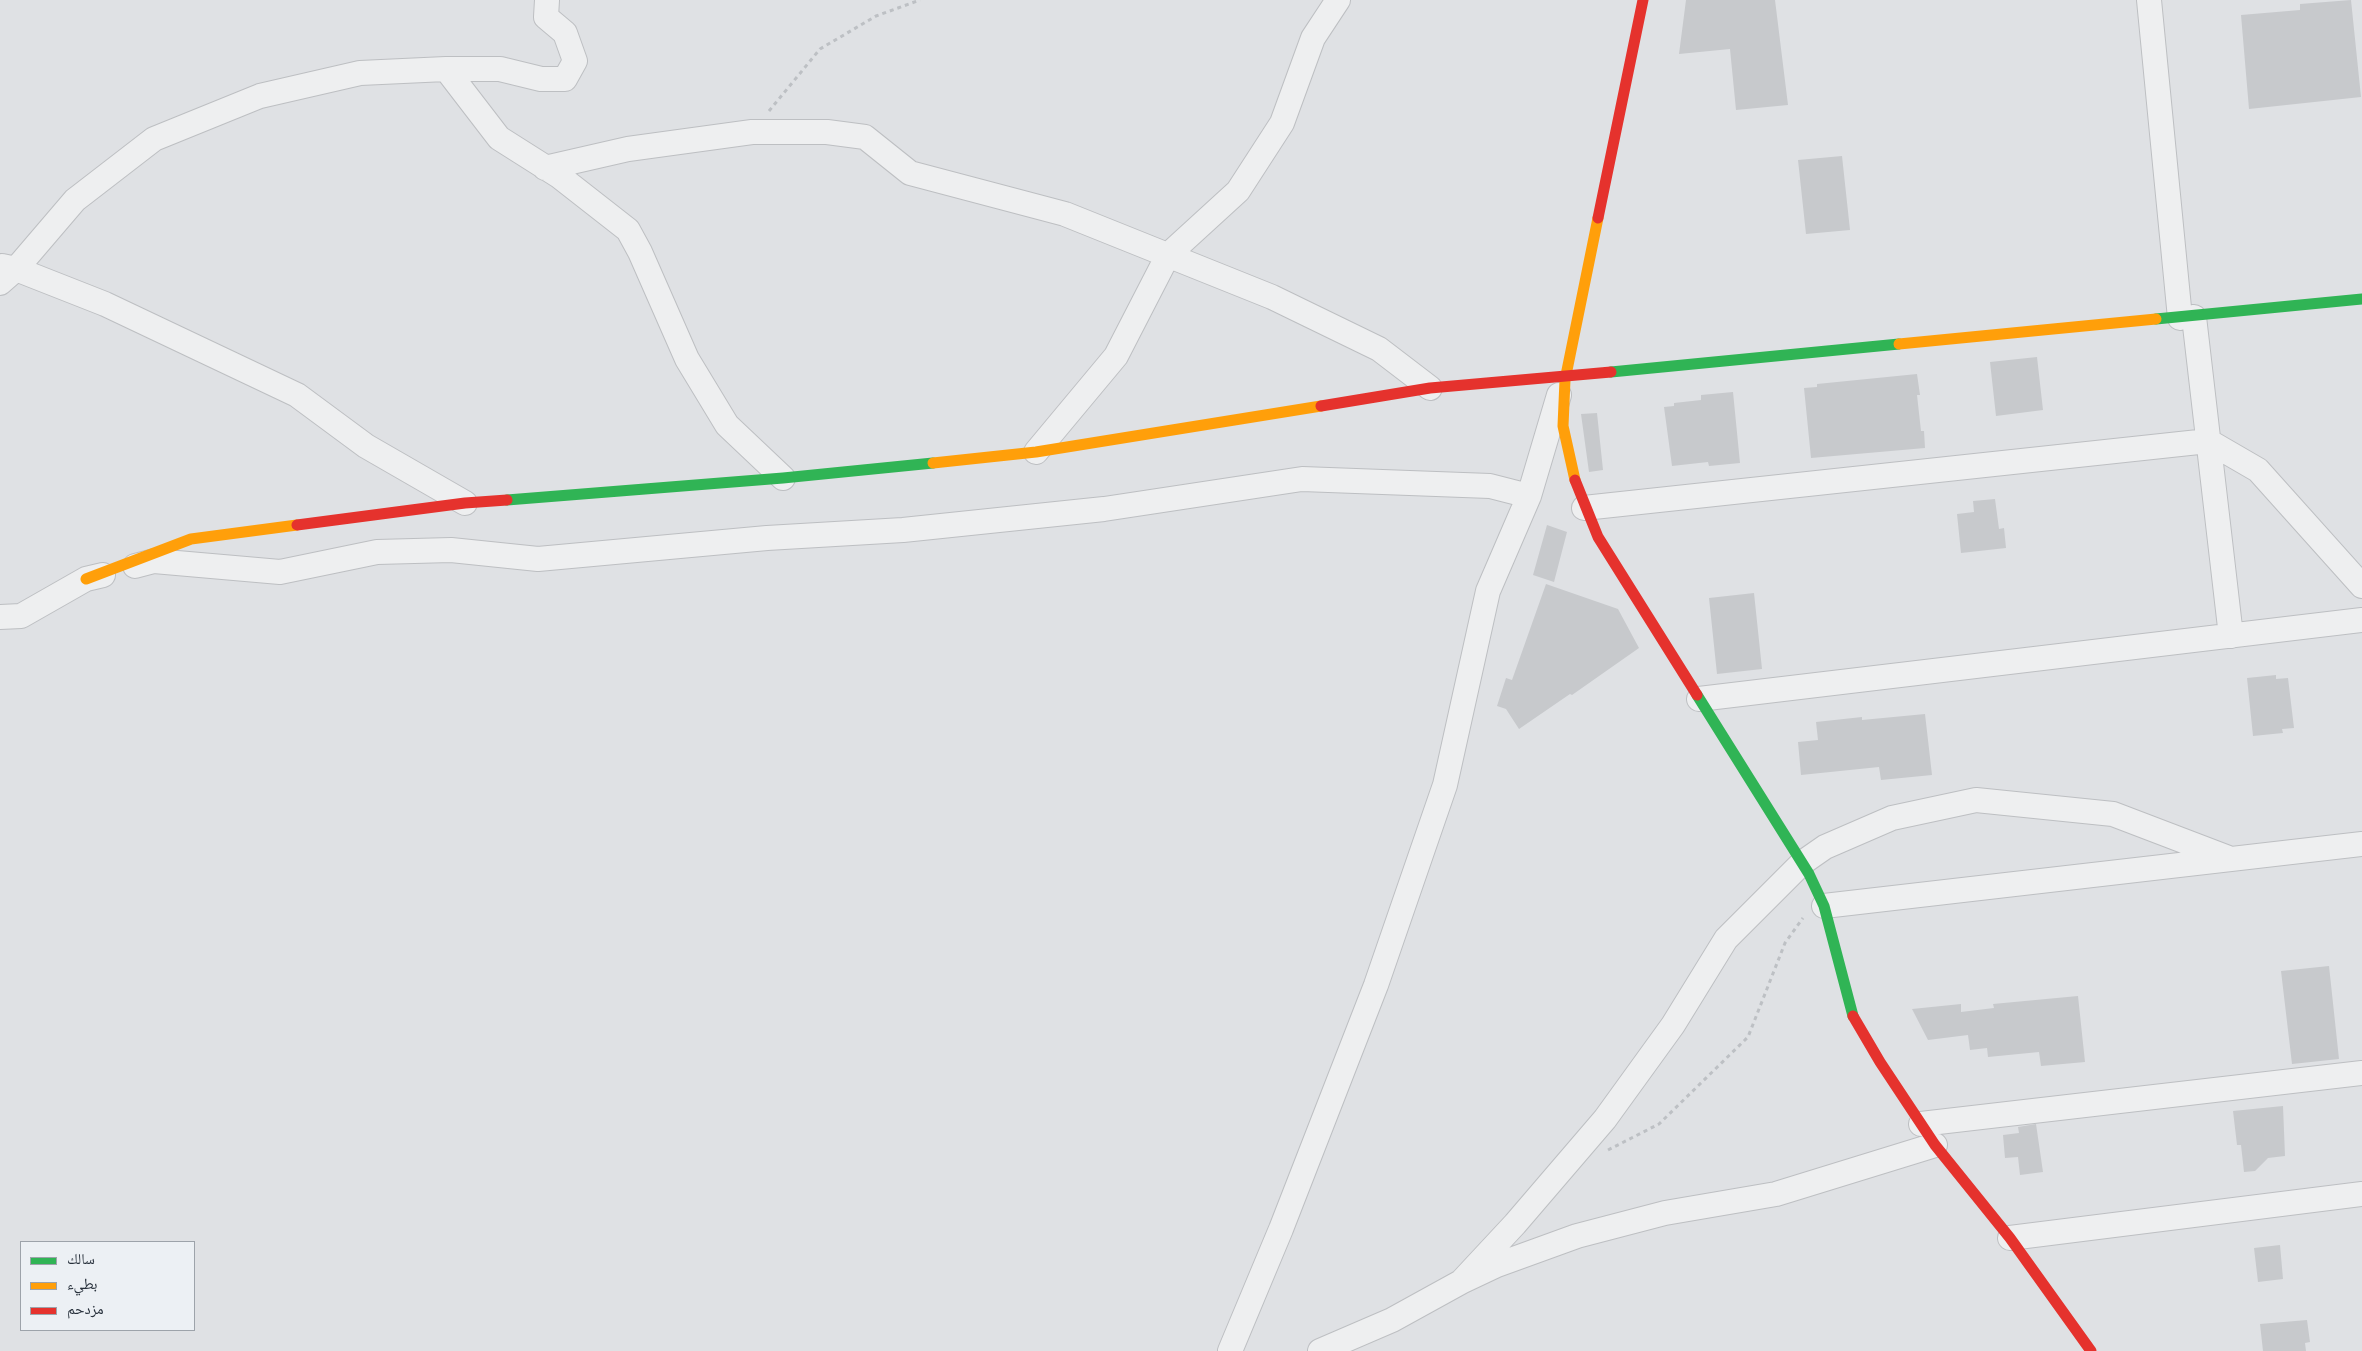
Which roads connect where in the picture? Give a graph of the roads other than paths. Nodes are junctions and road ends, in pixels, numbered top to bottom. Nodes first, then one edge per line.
1 (547, 0) edge
2 (1338, 0) edge
3 (1643, 0) edge
4 (2149, 0) edge
5 (446, 69) junction
6 (545, 168) junction
7 (1168, 255) junction
8 (5, 272) edge
9 (2362, 299) edge
10 (2187, 318) junction
11 (1564, 377) junction
12 (1430, 388) junction
13 (2208, 441) junction
14 (1036, 452) junction
15 (783, 478) junction
16 (1529, 496) junction
17 (465, 503) junction
18 (1584, 508) junction
19 (86, 579) junction
20 (2362, 586) edge
21 (0, 617) edge
22 (2362, 620) edge
23 (2231, 636) junction
24 (1699, 699) junction
25 (2362, 844) edge
26 (2231, 859) junction
27 (1802, 863) junction
28 (1821, 902) junction
29 (2362, 1073) edge
30 (1921, 1124) junction
31 (1935, 1145) junction
32 (2362, 1194) edge
33 (2010, 1238) junction
34 (1461, 1282) junction
35 (1230, 1351) edge
36 (1320, 1351) edge
37 (2091, 1351) edge

1 - 5 street
2 - 7 street
3 - 11 street
4 - 10 street
5 - 6 street
5 - 8 street
6 - 7 street
6 - 15 street
7 - 12 street
7 - 14 street
8 - 17 street
9 - 10 street
10 - 11 street
10 - 13 street
11 - 12 street
11 - 16 street
11 - 18 street
12 - 14 street
13 - 18 street
13 - 20 street
13 - 23 street
14 - 15 street
15 - 17 street
16 - 19 street
16 - 35 street
17 - 19 street
18 - 24 street
19 - 21 street
22 - 23 street
23 - 24 street
24 - 27 street
25 - 26 street
26 - 27 street
26 - 28 street
27 - 28 street
27 - 34 street
28 - 30 street
29 - 30 street
30 - 31 street
31 - 33 street
31 - 34 street
32 - 33 street
33 - 37 street
34 - 36 street

